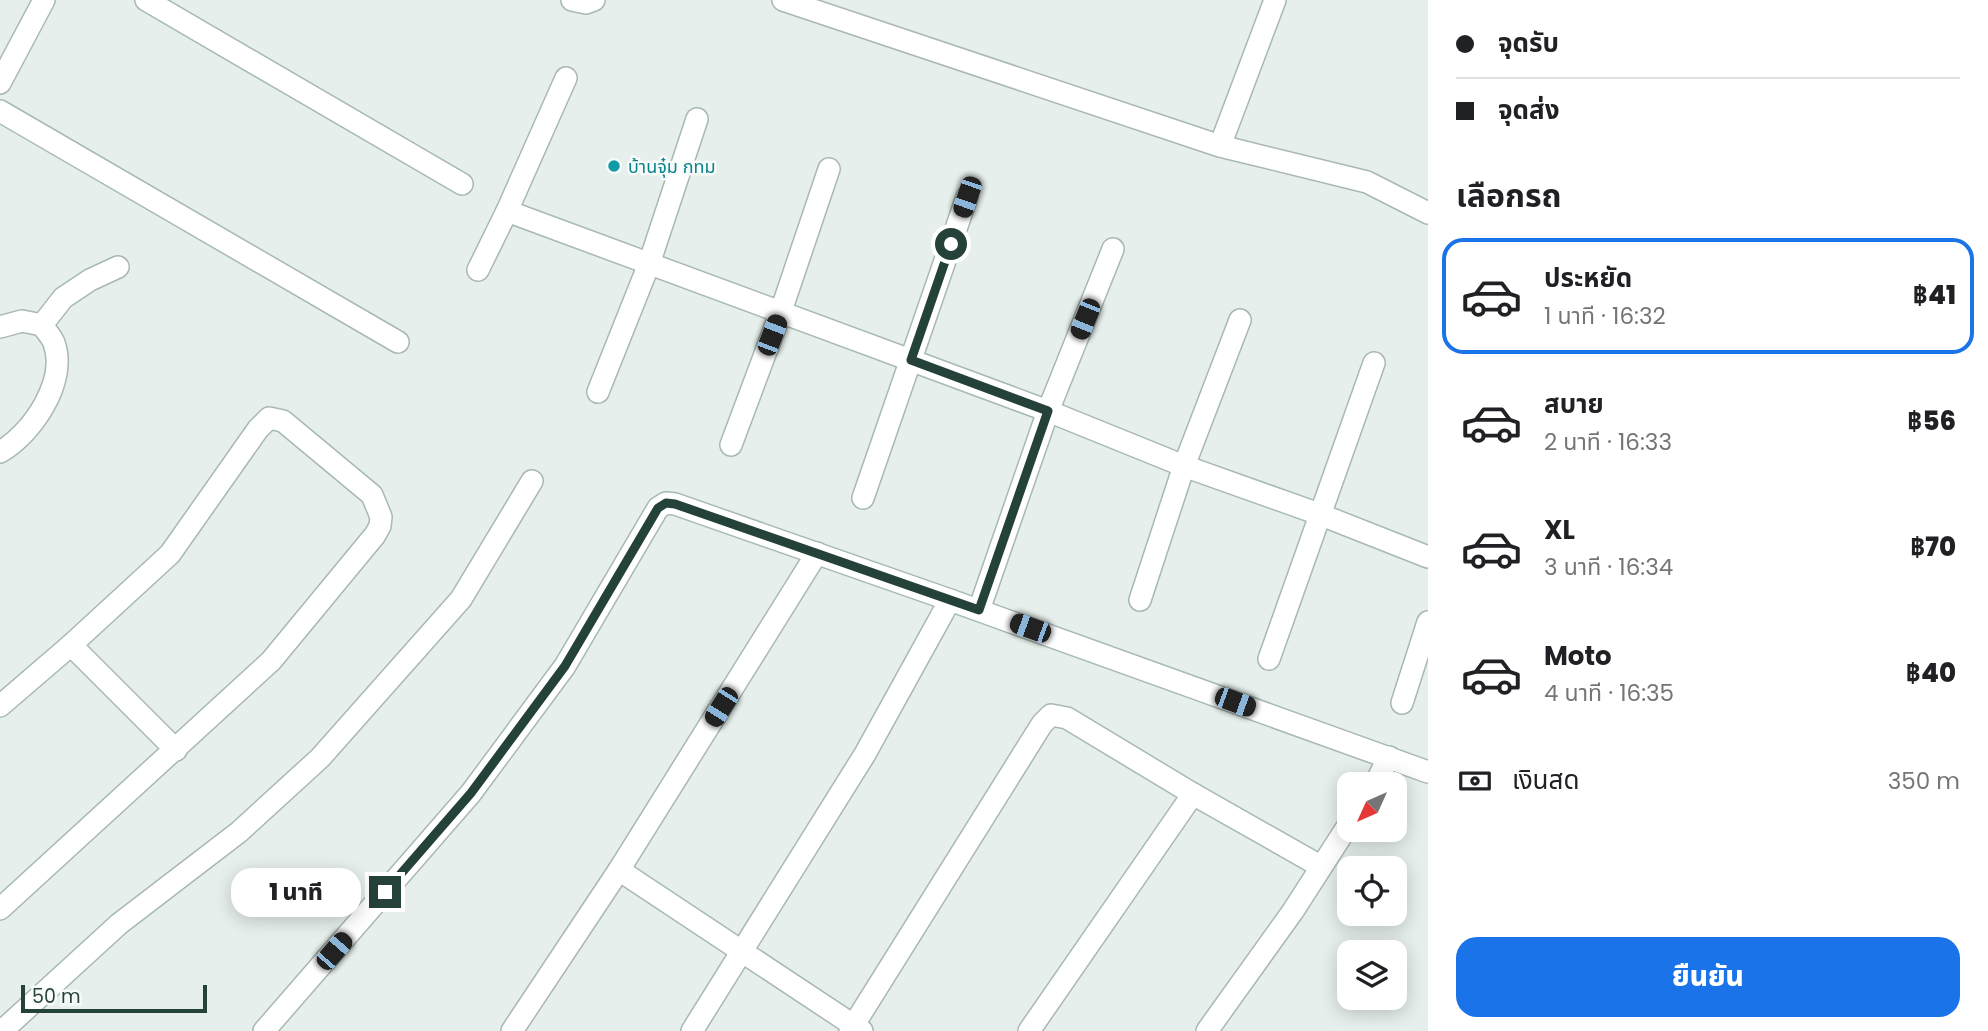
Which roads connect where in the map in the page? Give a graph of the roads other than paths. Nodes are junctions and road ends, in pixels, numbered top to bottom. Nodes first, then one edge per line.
1 (44, 0) edge
2 (146, 0) edge
3 (572, 0) edge
4 (594, 0) edge
5 (783, 0) edge
6 (1275, 0) edge
7 (566, 78) dead end
8 (0, 83) edge
9 (0, 111) edge
10 (697, 119) dead end
11 (1220, 146) junction
12 (829, 169) dead end
13 (462, 184) dead end
14 (967, 197) dead end
15 (507, 211) junction
16 (1428, 213) edge
17 (1113, 249) dead end
18 (649, 264) junction
19 (118, 267) dead end
20 (478, 270) dead end
21 (780, 314) junction
22 (1240, 320) dead end
23 (42, 325) junction
24 (0, 327) edge
25 (398, 342) dead end
26 (911, 360) junction
27 (1374, 363) dead end
28 (598, 392) dead end
29 (1048, 411) junction
30 (731, 445) dead end
31 (0, 453) edge
32 (1184, 466) junction
33 (532, 481) dead end
34 (863, 498) dead end
35 (1319, 514) junction
36 (817, 553) junction
37 (1428, 557) edge
38 (950, 600) junction
39 (1140, 600) dead end
40 (979, 610) junction
41 (1428, 622) edge
42 (71, 645) junction
43 (1269, 659) dead end
44 (1402, 703) dead end
45 (0, 706) edge
46 (176, 750) junction
47 (1390, 757) junction
48 (1382, 772) edge
49 (1428, 772) edge
50 (1194, 794) junction
51 (1337, 841) edge
52 (1320, 866) junction
53 (619, 870) junction
54 (0, 909) edge
55 (742, 953) junction
56 (855, 1029) edge
57 (2, 1031) edge
58 (264, 1031) edge
59 (512, 1031) edge
60 (692, 1031) edge
61 (1029, 1031) edge
62 (1207, 1031) edge

1 - 8 street
2 - 13 street
3 - 4 street
5 - 11 street
6 - 11 street
7 - 15 street
9 - 25 street
10 - 18 street
11 - 16 street
12 - 21 street
14 - 26 street
15 - 18 street
15 - 20 street
17 - 29 street
18 - 21 street
18 - 28 street
19 - 23 street
21 - 26 street
21 - 30 street
22 - 32 street
23 - 24 street
23 - 31 street
26 - 29 street
26 - 34 street
27 - 35 street
29 - 32 street
29 - 40 street
32 - 35 street
32 - 39 street
33 - 57 street
35 - 37 street
35 - 43 street
36 - 38 street
36 - 53 street
36 - 58 street
38 - 40 street
38 - 55 street
40 - 47 street
41 - 44 street
42 - 45 street
42 - 46 street
42 - 46 street
46 - 54 street
47 - 48 street
47 - 49 street
50 - 52 street
50 - 56 street
50 - 61 street
51 - 52 street
52 - 62 street
53 - 55 street
53 - 59 street
55 - 56 street
55 - 60 street

